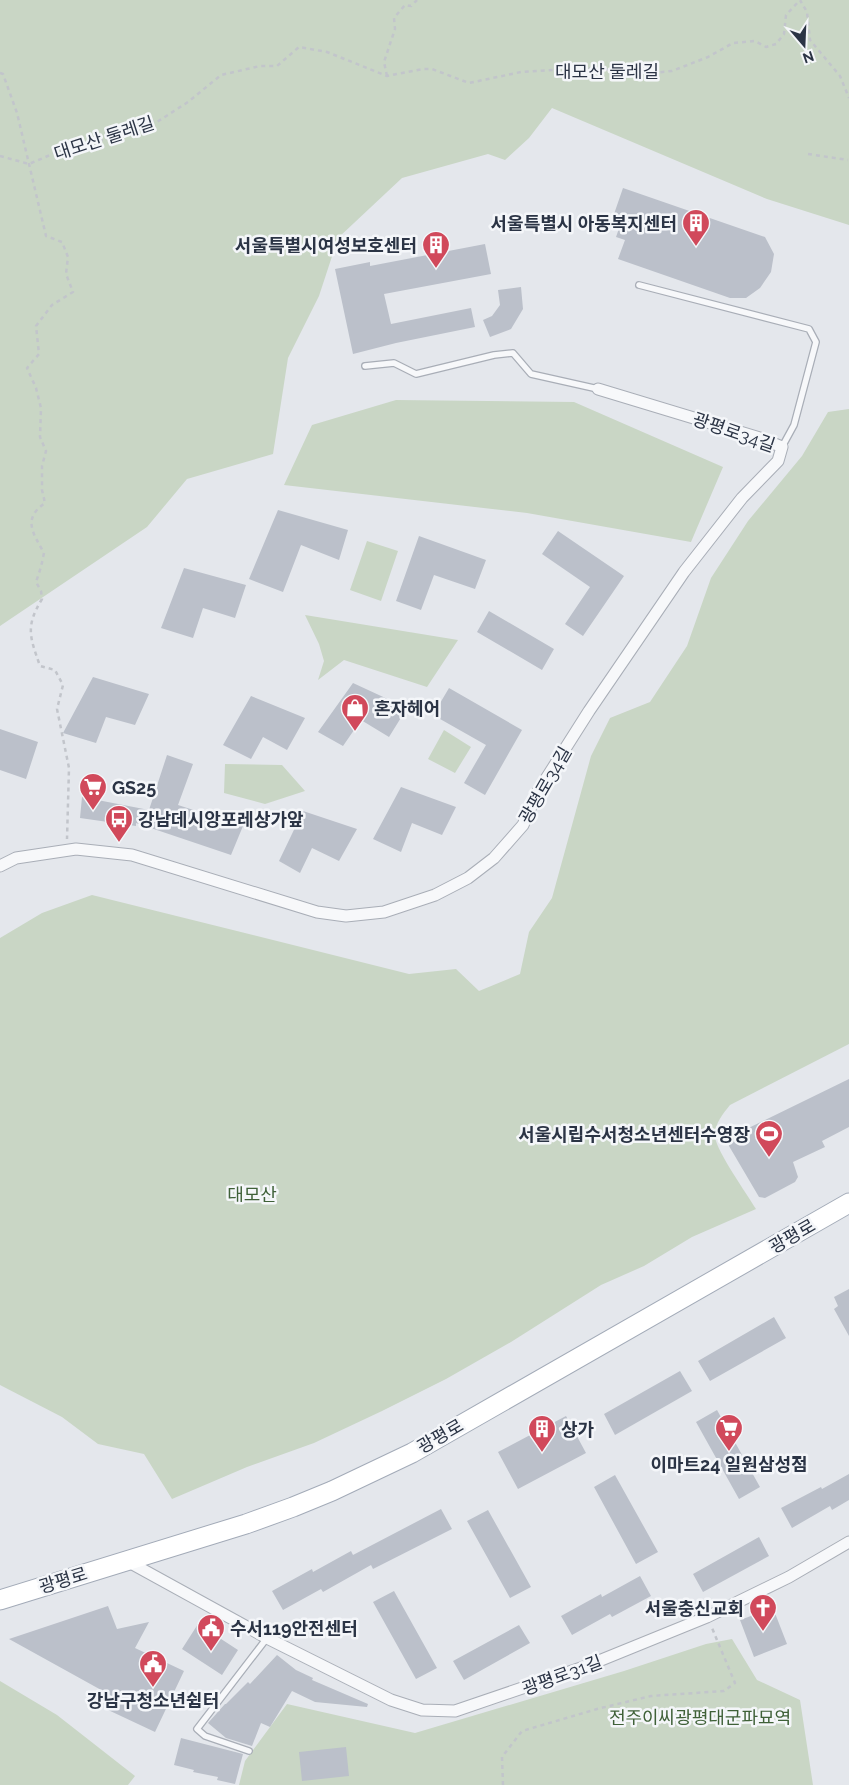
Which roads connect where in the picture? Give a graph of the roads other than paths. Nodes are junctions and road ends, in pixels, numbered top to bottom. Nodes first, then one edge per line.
1 (639, 285) dead end
2 (366, 366) dead end
3 (598, 389) joint
4 (782, 447) junction
5 (0, 866) edge
6 (849, 1203) edge
7 (849, 1542) edge
8 (127, 1561) junction
9 (0, 1600) edge
10 (266, 1638) junction
11 (249, 1751) dead end

1 - 4 lane
2 - 3 lane
3 - 4 street, 광평로34길
4 - 5 street, 광평로34길
6 - 8 main road, 광평로
7 - 10 street, 광평로31길
8 - 9 main road, 광평로
8 - 10 street, 광평로31길
10 - 11 lane

